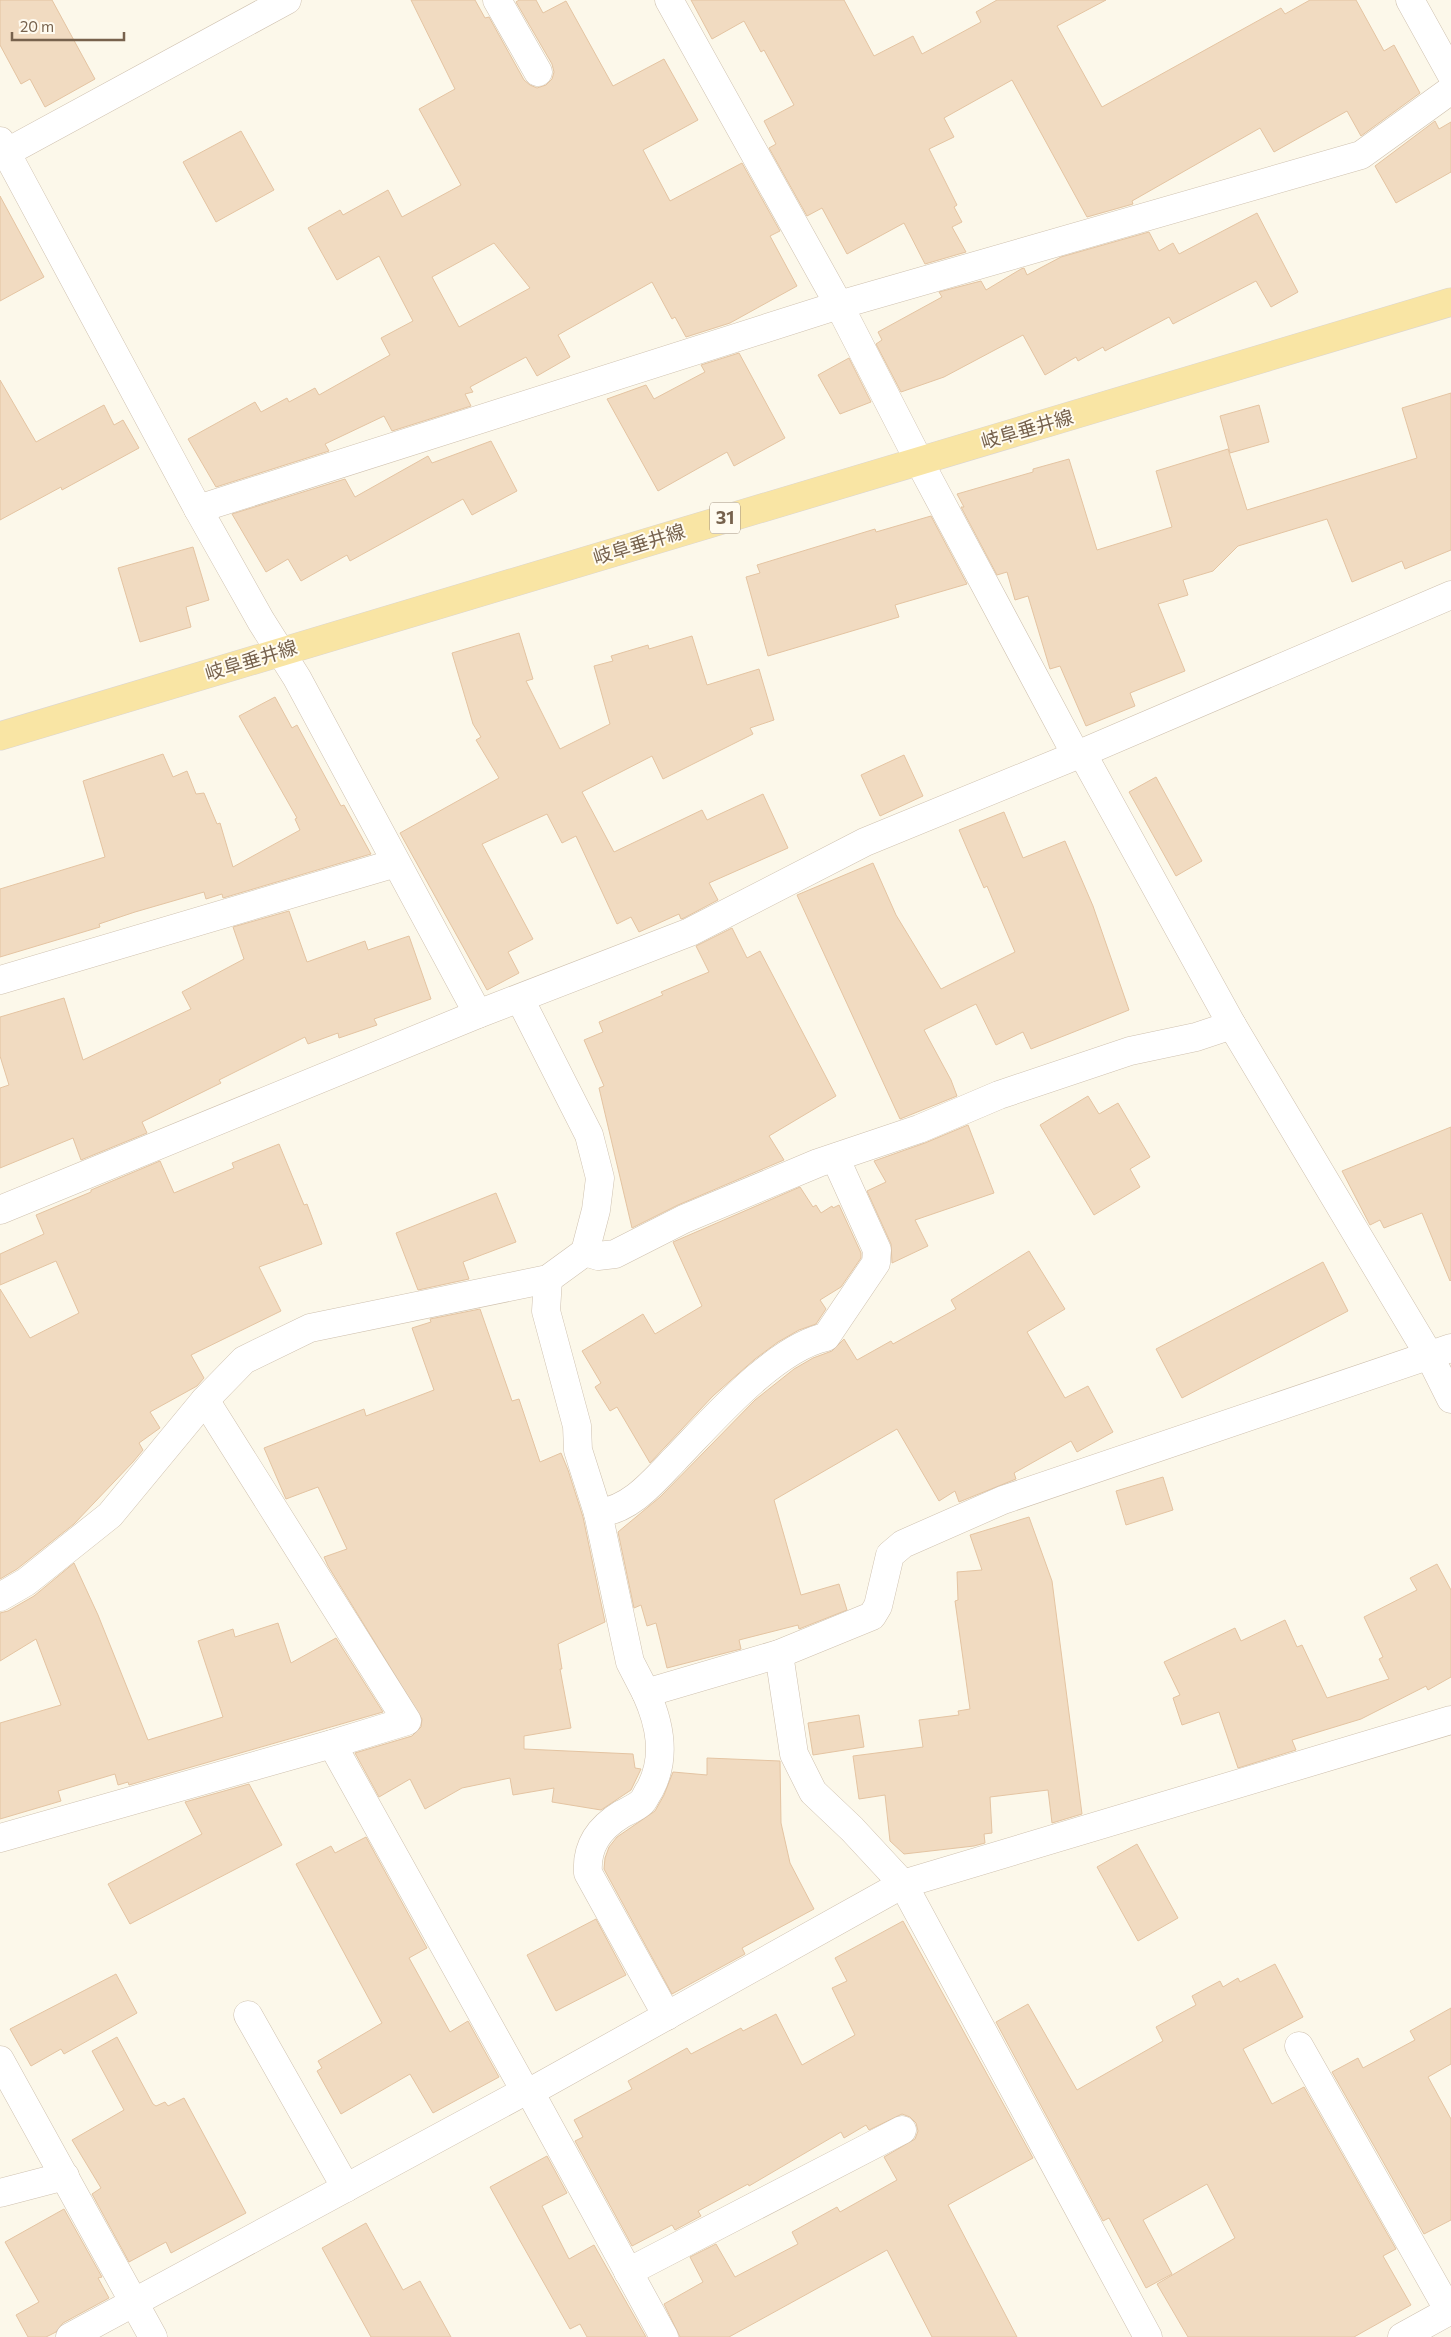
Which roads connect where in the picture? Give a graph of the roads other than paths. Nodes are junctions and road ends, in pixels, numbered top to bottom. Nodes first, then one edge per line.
1 (286, 0) edge
2 (497, 0) edge
3 (669, 0) edge
4 (1410, 0) edge
5 (538, 72) dead end
6 (1451, 74) edge
7 (1451, 90) edge
8 (2, 149) edge
9 (1451, 302) edge
10 (839, 305) junction
11 (919, 461) junction
12 (198, 509) junction
13 (1451, 595) edge
14 (281, 652) junction
15 (0, 736) edge
16 (1079, 754) junction
17 (396, 863) junction
18 (0, 980) edge
19 (520, 999) junction
20 (478, 1014) junction
21 (1232, 1025) junction
22 (838, 1157) junction
23 (0, 1210) edge
24 (585, 1252) junction
25 (548, 1279) junction
26 (1440, 1352) edge
27 (1451, 1399) edge
28 (205, 1400) junction
29 (598, 1513) junction
30 (0, 1597) edge
31 (779, 1654) junction
32 (646, 1692) junction
33 (1451, 1720) edge
34 (332, 1744) junction
35 (0, 1838) edge
36 (903, 1884) junction
37 (248, 2015) dead end
38 (667, 2016) junction
39 (1299, 2046) dead end
40 (0, 2060) edge
41 (528, 2091) junction
42 (902, 2130) dead end
43 (65, 2176) junction
44 (346, 2188) junction
45 (0, 2193) edge
46 (628, 2272) junction
47 (134, 2302) junction
48 (1450, 2310) edge
49 (70, 2337) edge
50 (153, 2337) edge
51 (664, 2337) edge
52 (1148, 2337) edge
53 (1402, 2337) edge

1 - 8 street
2 - 5 street
3 - 10 street
4 - 6 street
7 - 10 street
8 - 12 street
9 - 11 main road, 岐阜垂井線 / 31
10 - 11 street
10 - 12 street
11 - 14 main road, 岐阜垂井線 / 31
11 - 16 street
12 - 14 street
13 - 16 street
14 - 15 main road, 岐阜垂井線 / 31
14 - 17 street
16 - 19 street
16 - 21 street
17 - 18 street
17 - 20 street
19 - 20 street
19 - 24 street
20 - 23 street
21 - 22 street
21 - 26 street
22 - 24 street
22 - 29 street
24 - 25 street
25 - 28 street
25 - 29 street
26 - 27 street
26 - 31 street
28 - 30 street
28 - 34 street
29 - 32 street
31 - 32 street
31 - 36 street
32 - 38 street
33 - 36 street
34 - 35 street
34 - 41 street
36 - 38 street
36 - 52 street
37 - 44 street
38 - 41 street
39 - 48 street
40 - 43 street
41 - 44 street
41 - 46 street
42 - 46 street
43 - 45 street
43 - 47 street
44 - 47 street
46 - 51 street
47 - 49 street
47 - 50 street
48 - 53 street

